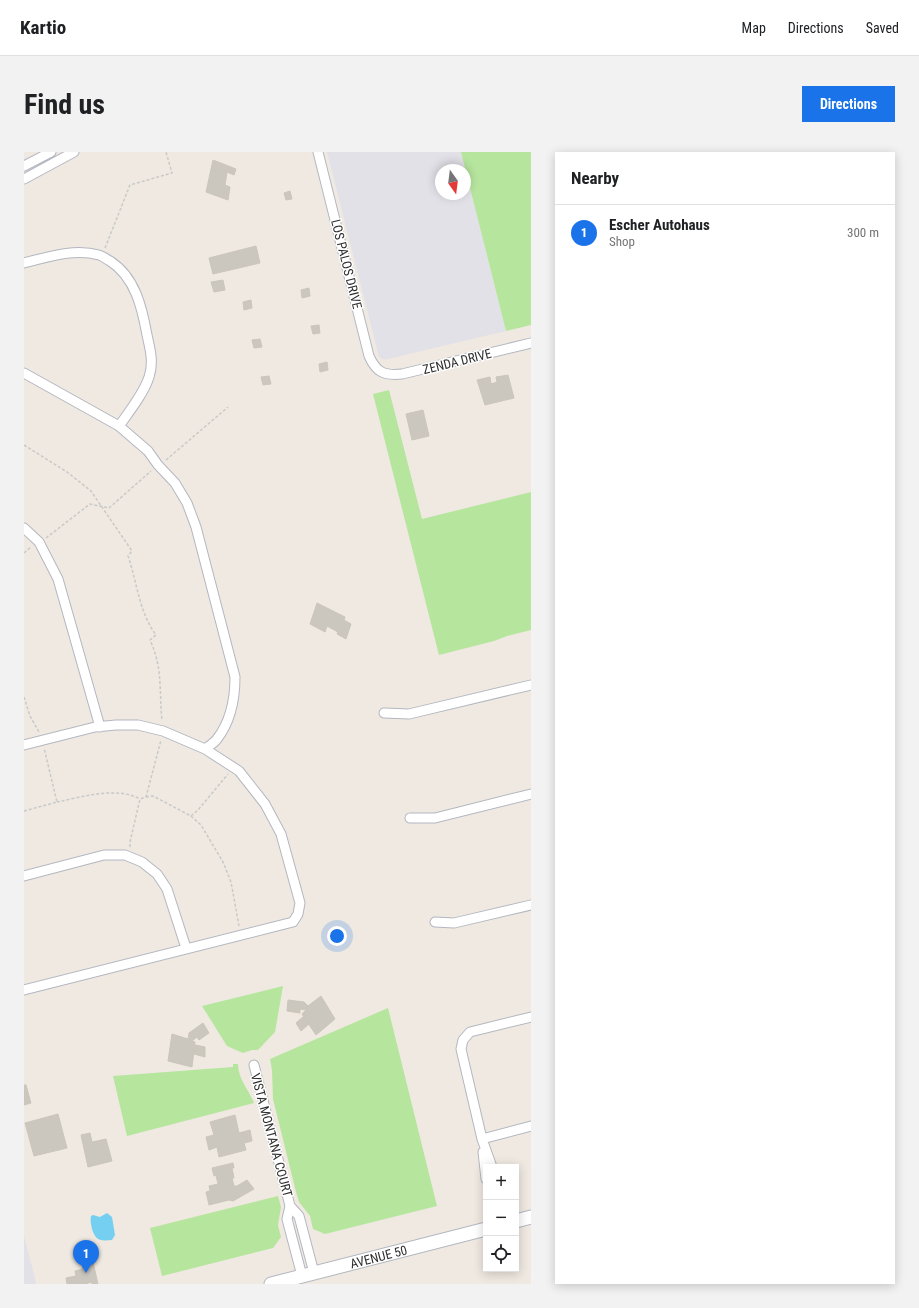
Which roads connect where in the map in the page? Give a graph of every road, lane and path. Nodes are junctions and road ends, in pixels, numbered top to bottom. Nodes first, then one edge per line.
1 (51, 152) edge
2 (74, 152) edge
3 (166, 152) edge
4 (318, 152) edge
5 (24, 166) edge
6 (24, 179) edge
7 (101, 255) junction
8 (24, 263) edge
9 (531, 343) edge
10 (382, 372) joint
11 (24, 373) edge
12 (228, 407) dead end
13 (119, 426) junction
14 (24, 445) edge
15 (158, 466) junction
16 (101, 506) junction
17 (24, 528) edge
18 (39, 542) junction
19 (24, 553) edge
20 (531, 685) edge
21 (24, 697) edge
22 (384, 713) dead end
23 (100, 726) junction
24 (163, 731) junction
25 (43, 740) junction
26 (24, 745) edge
27 (205, 749) junction
28 (234, 768) junction
29 (531, 794) edge
30 (146, 797) junction
31 (140, 799) junction
32 (57, 802) junction
33 (24, 811) edge
34 (191, 816) junction
35 (410, 818) dead end
36 (127, 856) junction
37 (24, 876) edge
38 (531, 905) edge
39 (435, 922) dead end
40 (241, 934) junction
41 (186, 948) junction
42 (24, 990) edge
43 (531, 1017) edge
44 (254, 1065) dead end
45 (531, 1126) edge
46 (482, 1139) junction
47 (484, 1164) edge
48 (491, 1164) edge
49 (531, 1217) edge
50 (519, 1220) edge
51 (483, 1229) edge
52 (308, 1274) junction
53 (271, 1284) edge

1 - 5 street
2 - 6 street
3 - 7 path
4 - 10 street, LOS PALOS DRIVE
7 - 8 street
7 - 13 street
9 - 10 street, ZENDA DRIVE
11 - 13 street
12 - 15 path
13 - 15 street
14 - 16 path
15 - 16 path
15 - 27 street
16 - 18 path
16 - 24 path
17 - 18 street
18 - 19 path
18 - 23 street
20 - 22 street
21 - 25 path
23 - 24 street
23 - 25 street
24 - 27 street
24 - 30 path
25 - 26 street
25 - 32 path
27 - 28 street
28 - 34 path
28 - 40 street
29 - 35 street
30 - 31 path
30 - 34 path
31 - 32 path
31 - 36 path
32 - 33 path
34 - 40 path
36 - 37 street
36 - 41 street
38 - 39 street
40 - 41 street
41 - 42 street
43 - 46 street
44 - 52 street, VISTA MONTANA COURT
45 - 46 street
46 - 47 street
46 - 48 street
49 - 50 main road
51 - 52 main road, AVENUE 50
52 - 53 main road, AVENUE 50

